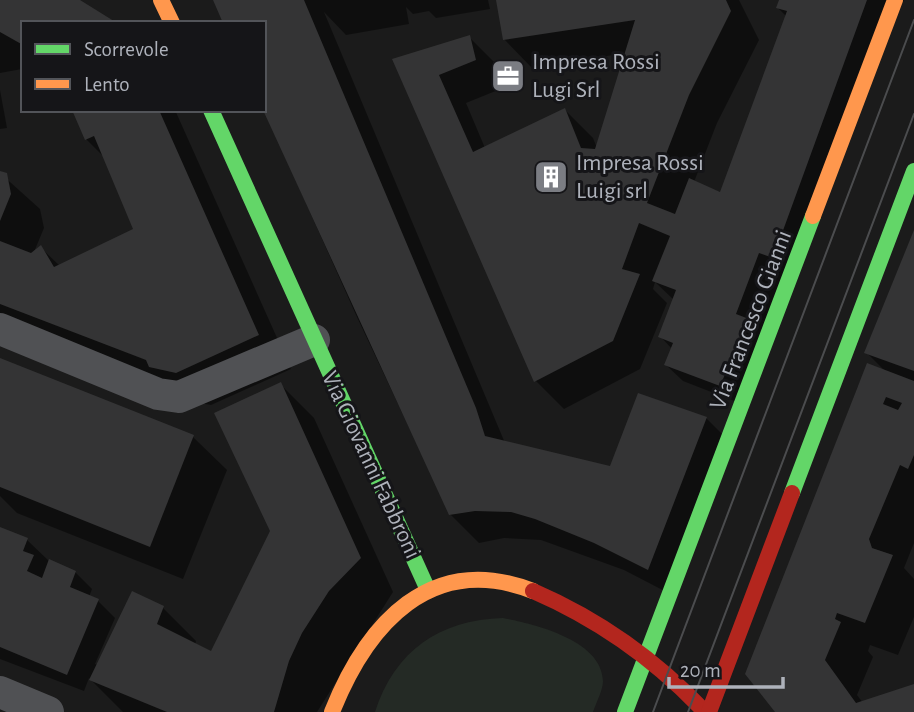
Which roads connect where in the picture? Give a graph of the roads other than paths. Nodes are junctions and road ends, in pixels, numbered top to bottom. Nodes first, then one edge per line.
1 (161, 0) edge
2 (895, 0) edge
3 (171, 21) edge
4 (212, 112) edge
5 (914, 171) edge
6 (0, 329) edge
7 (314, 340) junction
8 (428, 590) junction
9 (645, 654) junction
10 (0, 692) edge
11 (48, 712) edge
12 (332, 712) edge
13 (625, 712) edge
14 (707, 712) edge

1 - 3 street
2 - 9 street, Via Francesco Gianni
4 - 7 street, Via Giovanni Fabbroni
5 - 14 street
6 - 7 street, Via Giovanni Fabbroni
7 - 8 street, Via Giovanni Fabbroni
8 - 9 street
8 - 12 street
9 - 13 street, Via Francesco Gianni
9 - 14 street
10 - 11 street

